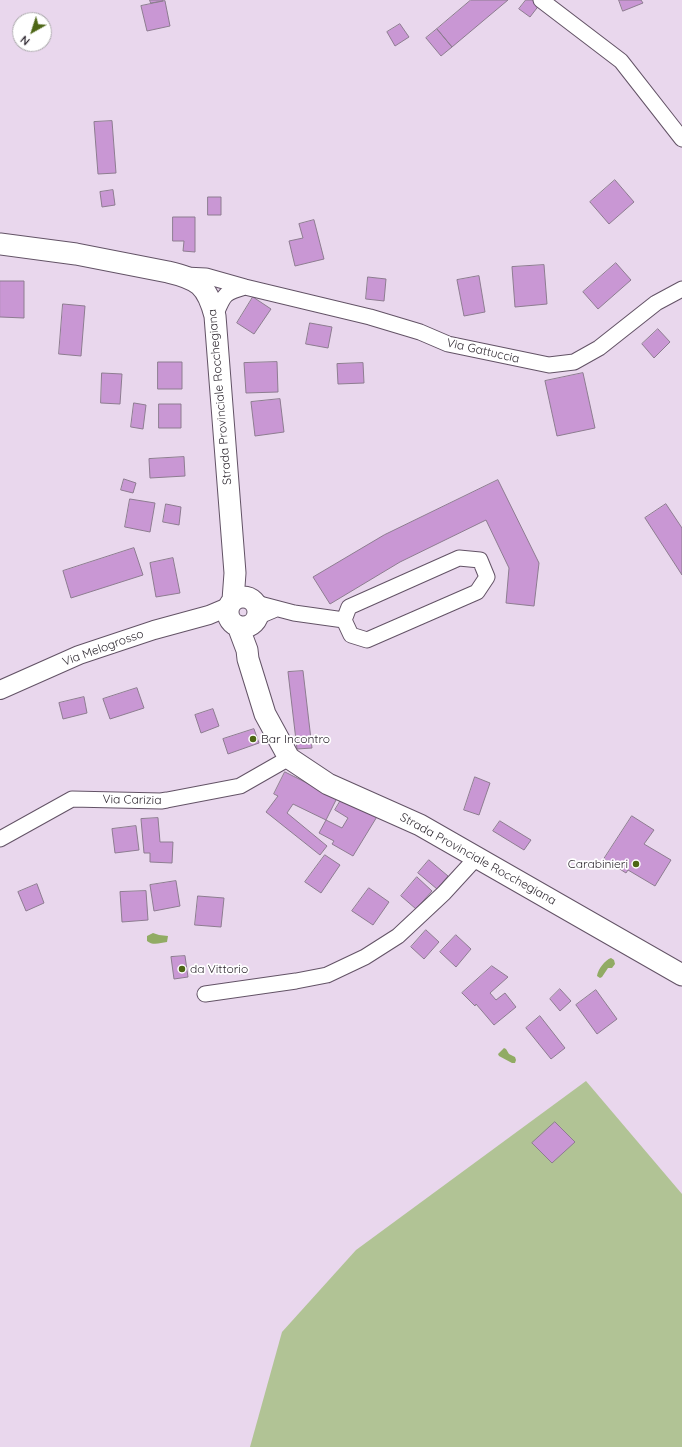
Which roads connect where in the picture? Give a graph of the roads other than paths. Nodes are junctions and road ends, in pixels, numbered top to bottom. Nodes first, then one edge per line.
1 (541, 0) edge
2 (682, 139) edge
3 (0, 244) edge
4 (182, 275) junction
5 (226, 280) junction
6 (245, 287) junction
7 (682, 289) edge
8 (207, 293) junction
9 (215, 316) junction
10 (242, 612) junction
11 (344, 620) junction
12 (0, 690) edge
13 (289, 758) junction
14 (0, 839) edge
15 (477, 857) junction
16 (682, 975) edge
17 (206, 994) dead end

1 - 2 street
3 - 4 main road, Strada Provinciale Rocchegiana
4 - 5 street, Via Gattuccia
4 - 8 main road, Strada Provinciale Rocchegiana
5 - 6 street, Via Gattuccia
5 - 8 street
6 - 7 street, Via Gattuccia
6 - 9 street
8 - 9 main road, Strada Provinciale Rocchegiana
9 - 10 main road, Strada Provinciale Rocchegiana
10 - 11 street
10 - 12 street, Via Melogrosso
10 - 13 main road, Strada Provinciale Rocchegiana
11 - 11 street
13 - 14 street, Via Carizia
13 - 15 main road, Strada Provinciale Rocchegiana
15 - 16 main road, Strada Provinciale Rocchegiana
15 - 17 street

